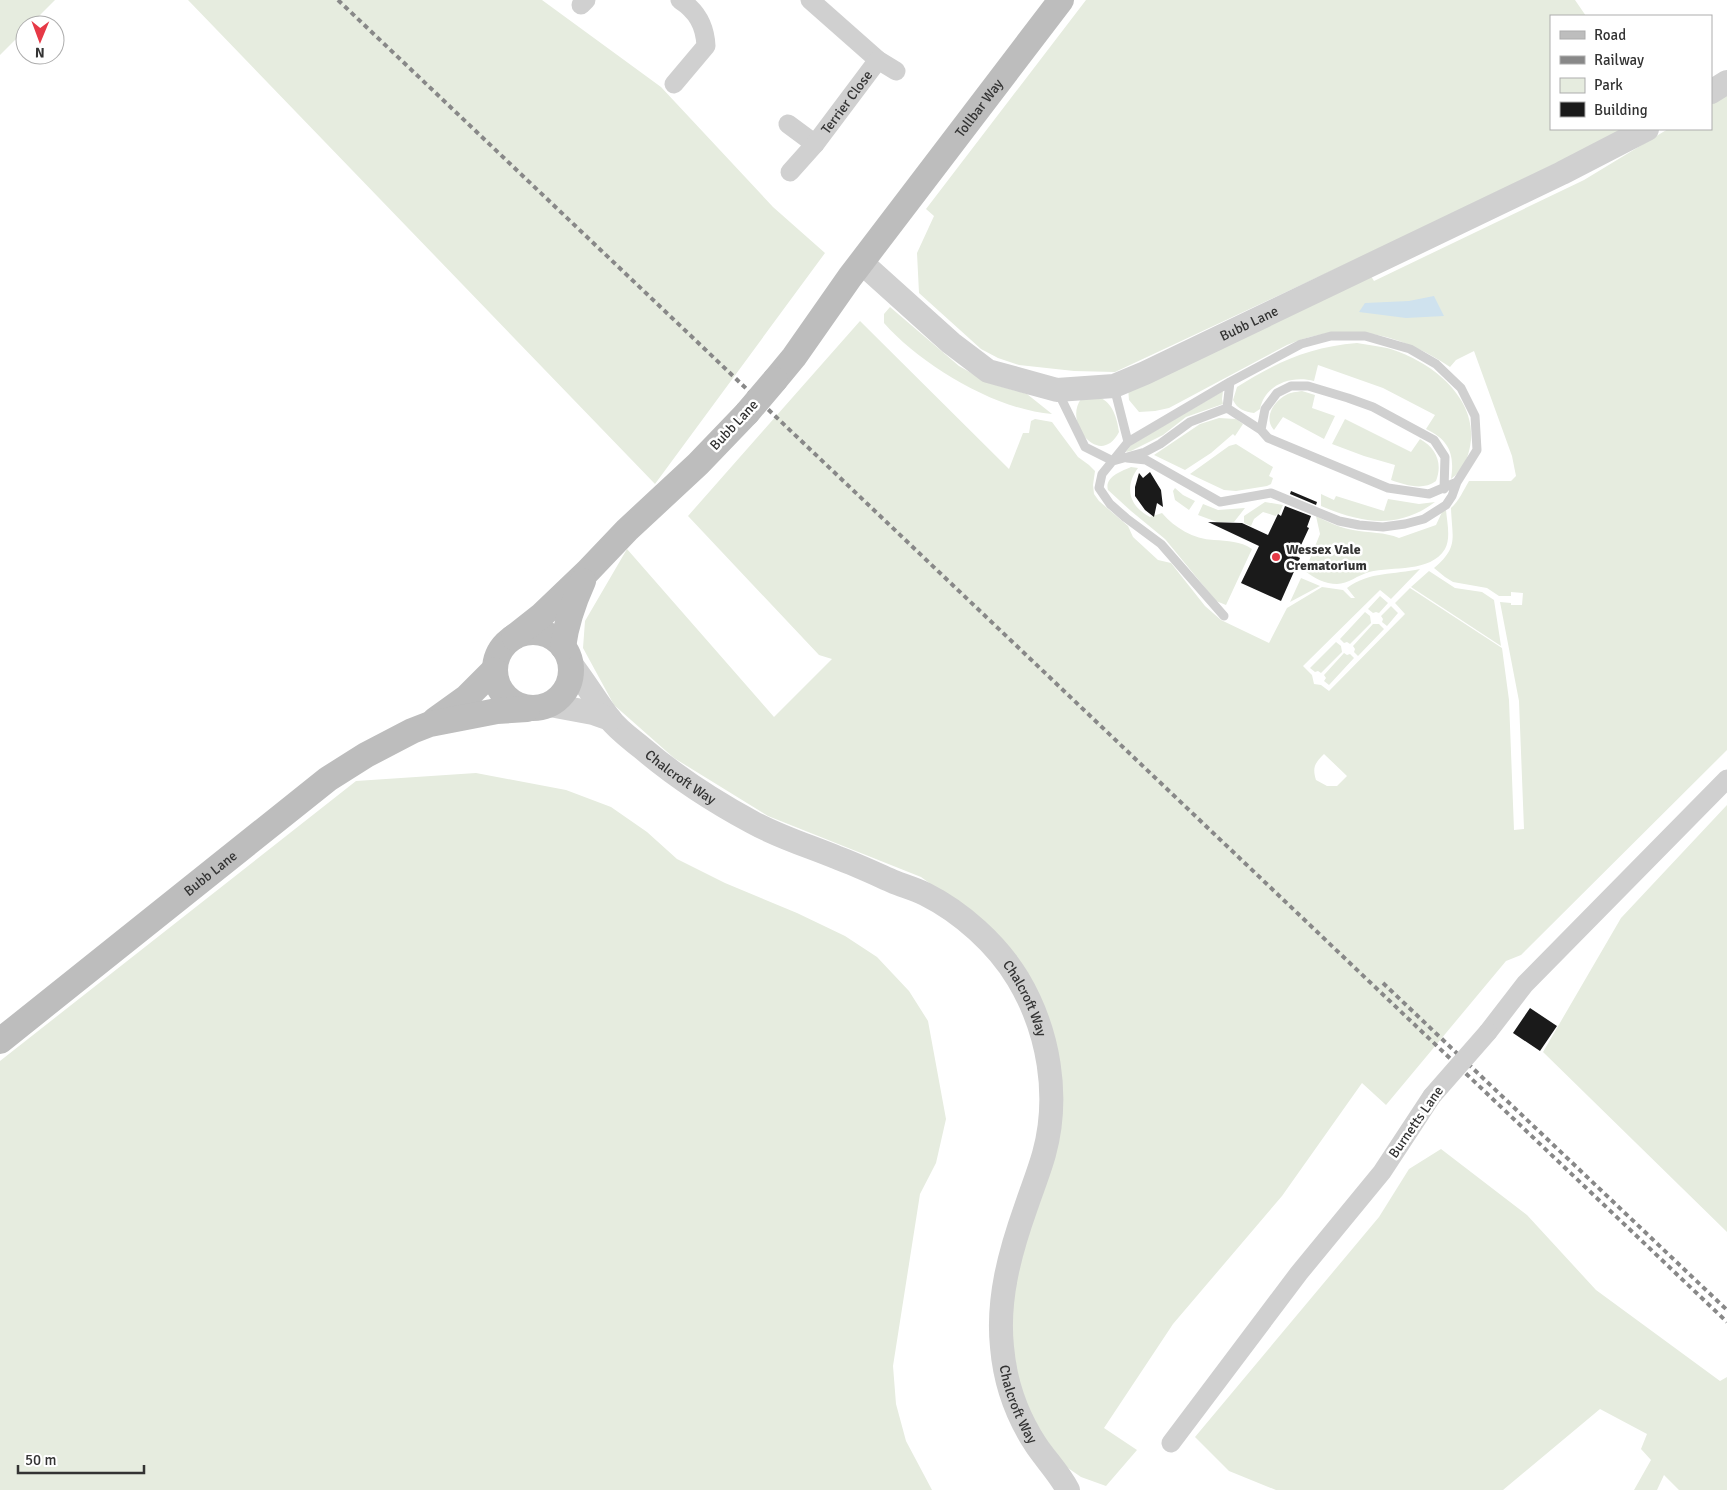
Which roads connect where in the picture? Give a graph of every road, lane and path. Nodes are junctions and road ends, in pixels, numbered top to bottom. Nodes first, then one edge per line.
1 (810, 0) edge
2 (1061, 0) edge
3 (690, 2) edge
4 (878, 60) junction
5 (896, 71) dead end
6 (676, 76) dead end
7 (1727, 82) edge
8 (1712, 91) edge
9 (788, 124) dead end
10 (1645, 130) edge
11 (815, 144) junction
12 (790, 172) dead end
13 (898, 216) joint
14 (862, 262) junction
15 (1230, 382) junction
16 (1114, 386) junction
17 (1057, 390) junction
18 (1227, 408) junction
19 (1261, 430) junction
20 (1128, 442) junction
21 (1128, 458) junction
22 (1113, 461) junction
23 (1457, 482) junction
24 (1444, 489) junction
25 (588, 572) junction
26 (1224, 616) dead end
27 (514, 637) junction
28 (567, 656) junction
29 (494, 670) junction
30 (539, 707) junction
31 (610, 719) junction
32 (430, 724) junction
33 (1727, 779) edge
34 (0, 1041) edge
35 (1171, 1443) dead end
36 (1071, 1487) edge

1 - 4 street, Terrier Close
2 - 13 main road, Tollbar Way
3 - 6 street
4 - 5 street, Terrier Close
4 - 11 street, Terrier Close
7 - 8 street
9 - 11 street, Terrier Close
10 - 16 street, Bubb Lane
11 - 12 street, Terrier Close
13 - 14 main road, Bubb Lane
14 - 17 street, Bubb Lane
14 - 25 main road, Bubb Lane, bridge
15 - 18 lane
15 - 20 lane
15 - 23 lane
16 - 17 street, Bubb Lane
16 - 20 lane
17 - 22 lane
18 - 19 lane
18 - 21 lane
19 - 24 lane
19 - 24 lane
20 - 22 lane
21 - 22 lane
21 - 23 lane
22 - 26 lane
23 - 24 lane
25 - 27 main road, Bubb Lane
25 - 28 main road, Bubb Lane
27 - 28 main road
27 - 29 main road
28 - 30 main road
28 - 31 street, Chalcroft Way
29 - 30 main road
29 - 32 main road, Bubb Lane
30 - 31 street, Chalcroft Way
30 - 32 main road, Bubb Lane
31 - 36 street, Chalcroft Way
32 - 34 main road, Bubb Lane
33 - 35 street, Burnetts Lane, bridge

